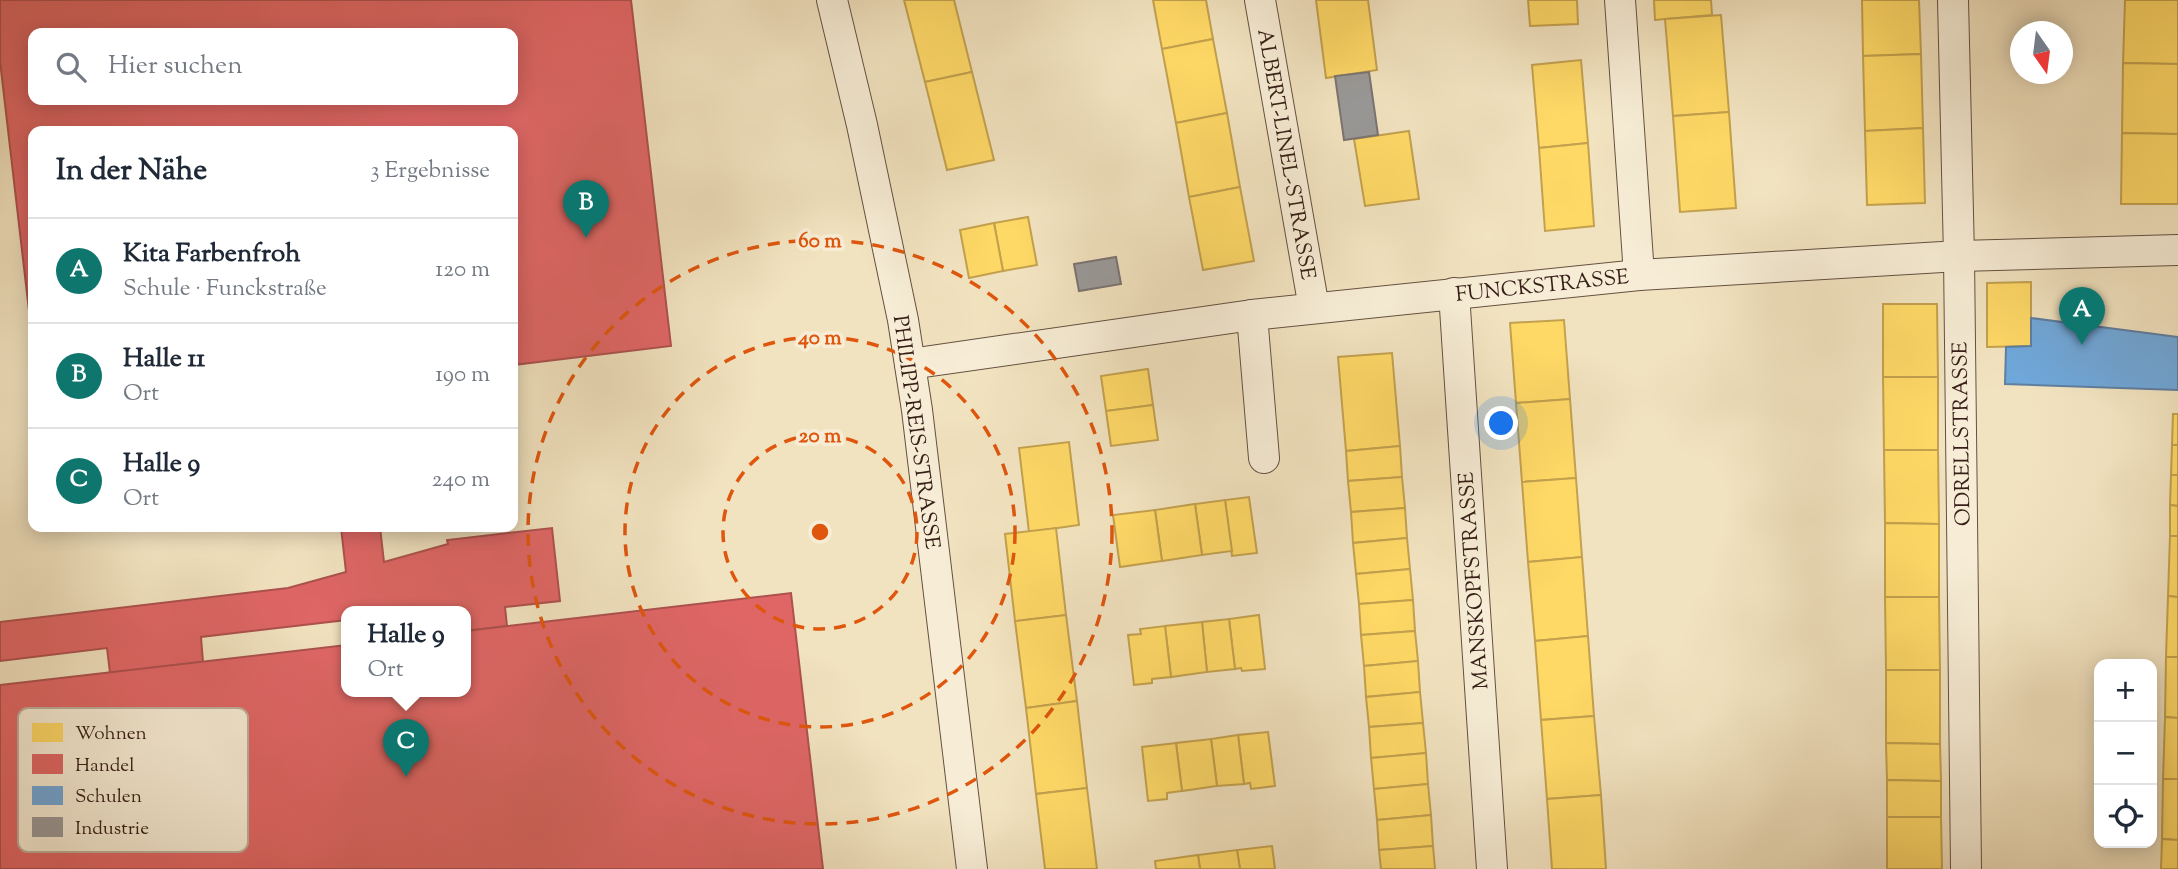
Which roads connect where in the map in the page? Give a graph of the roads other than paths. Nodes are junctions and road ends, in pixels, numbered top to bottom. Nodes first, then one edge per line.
1 (832, 0) edge
2 (1259, 0) edge
3 (1620, 0) edge
4 (1953, 0) edge
5 (2178, 250) edge
6 (1959, 256) junction
7 (1639, 275) junction
8 (1454, 293) junction
9 (1314, 308) junction
10 (1252, 315) junction
11 (910, 364) junction
12 (1264, 458) dead end
13 (971, 869) edge
14 (1492, 869) edge
15 (1966, 869) edge

1 - 11 street, PHILIPP-REIS-STRASSE
2 - 9 street, ALBERT-LINEL-STRASSE
3 - 7 street
4 - 6 street, ODRELLSTRASSE
5 - 6 street, FUNCKSTRASSE
6 - 7 street, FUNCKSTRASSE
6 - 15 street, ODRELLSTRASSE
7 - 8 street, FUNCKSTRASSE
8 - 9 street, FUNCKSTRASSE
8 - 14 street, MANSKOPFSTRASSE
9 - 10 street, FUNCKSTRASSE
10 - 11 street, FUNCKSTRASSE
10 - 12 street
11 - 13 street, PHILIPP-REIS-STRASSE

